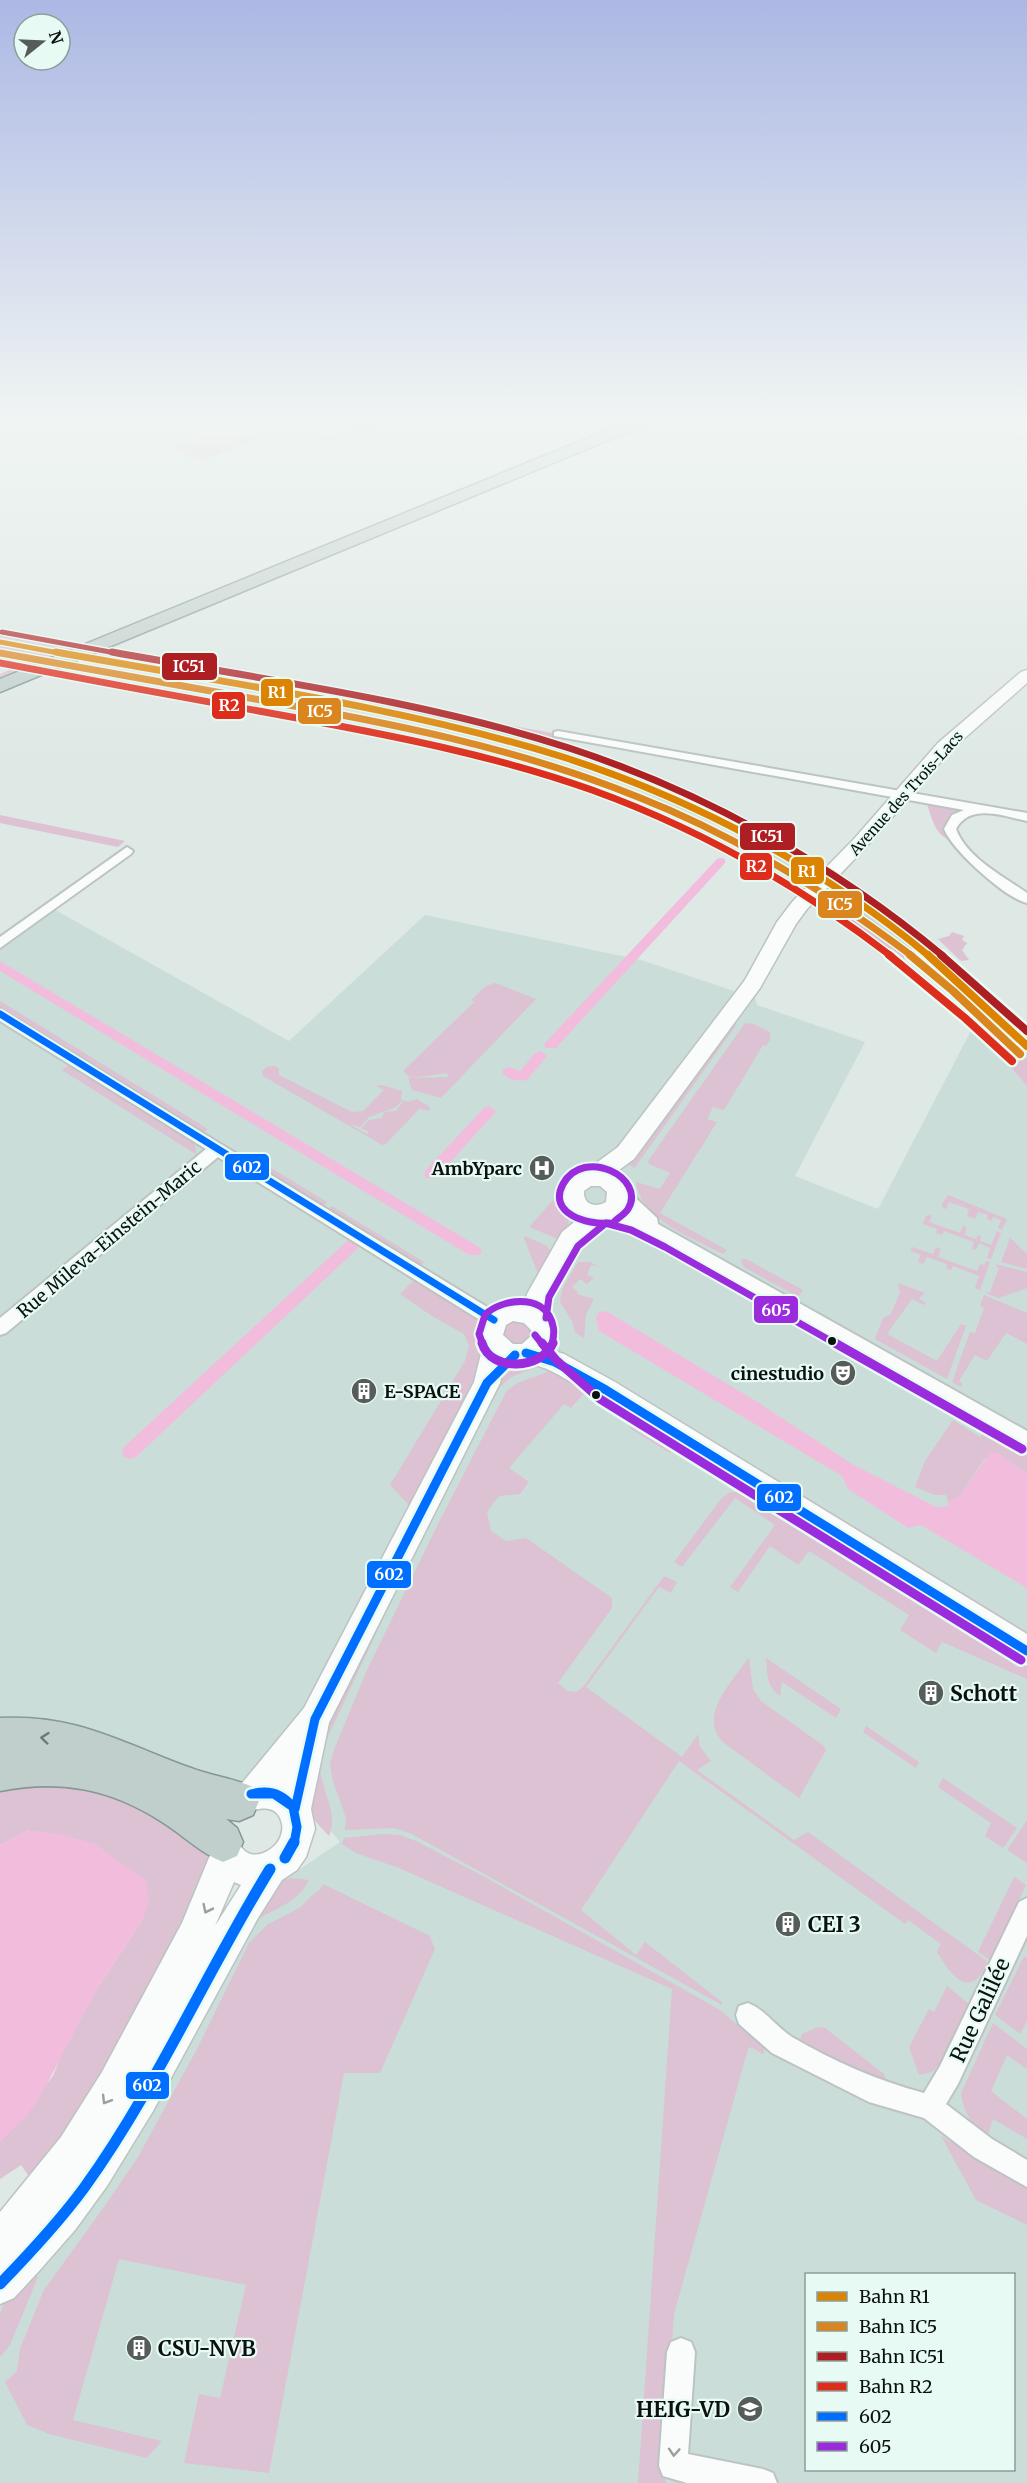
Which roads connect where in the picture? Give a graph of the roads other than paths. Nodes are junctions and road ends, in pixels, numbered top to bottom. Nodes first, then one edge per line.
1 (355, 533) edge
2 (371, 533) edge
3 (1027, 675) edge
4 (0, 679) edge
5 (0, 686) edge
6 (558, 734) dead end
7 (902, 794) junction
8 (979, 808) junction
9 (1027, 817) edge
10 (127, 851) dead end
11 (1027, 899) edge
12 (0, 944) edge
13 (0, 1014) edge
14 (217, 1149) junction
15 (609, 1184) junction
16 (576, 1207) junction
17 (603, 1214) junction
18 (670, 1238) junction
19 (570, 1239) junction
20 (539, 1313) junction
21 (502, 1315) junction
22 (0, 1328) edge
23 (512, 1352) junction
24 (606, 1390) junction
25 (1027, 1440) edge
26 (1027, 1651) edge
27 (315, 1719) junction
28 (0, 1737) edge
29 (0, 1771) edge
30 (247, 1797) junction
31 (295, 1809) junction
32 (225, 1848) junction
33 (270, 1869) junction
34 (1027, 1910) edge
35 (748, 2015) dead end
36 (930, 2107) junction
37 (1027, 2174) edge
38 (0, 2240) edge
39 (0, 2284) edge
40 (681, 2352) dead end
41 (763, 2483) edge

1 - 4 highway
2 - 5 highway
3 - 7 street, Avenue des Trois-Lacs
6 - 7 street
7 - 8 street
7 - 15 street, Avenue des Trois-Lacs
8 - 9 street
8 - 11 street
10 - 12 street
13 - 14 street
14 - 21 street
14 - 22 street, Rue Mileva-Einstein-Maric
15 - 16 street
15 - 17 street
15 - 18 street
16 - 17 street
16 - 19 street
17 - 18 street
17 - 19 street
18 - 25 street
19 - 20 street
20 - 21 street
20 - 23 street
20 - 24 street
21 - 23 street
23 - 24 street
23 - 27 street
24 - 26 street
27 - 30 street
27 - 31 street
30 -> 28 highway
29 - 32 highway
30 - 31 street
30 - 32 street
31 - 33 street
32 - 33 street
32 -> 38 street
33 - 39 street
34 - 36 street, Rue Galilée
35 - 36 street
36 - 37 street
40 -> 41 street

